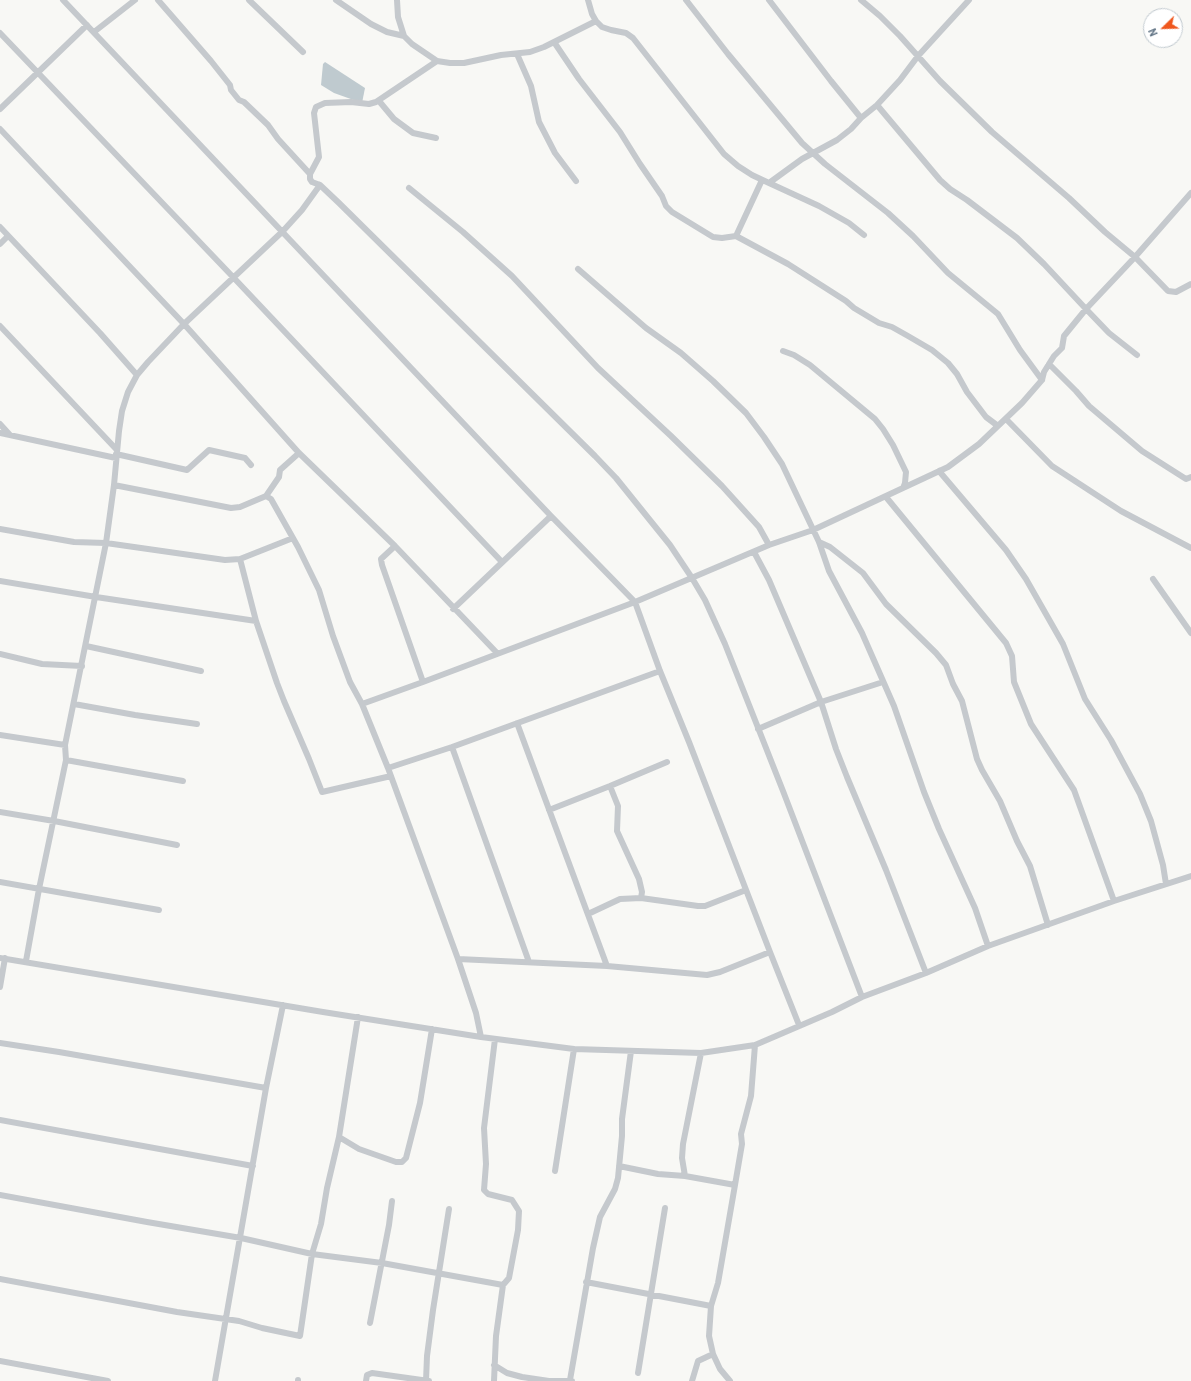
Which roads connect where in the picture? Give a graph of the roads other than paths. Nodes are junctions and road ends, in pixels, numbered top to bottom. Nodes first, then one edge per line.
1 (63, 0) edge
2 (135, 0) edge
3 (158, 0) edge
4 (249, 0) edge
5 (336, 0) edge
6 (397, 0) edge
7 (588, 0) edge
8 (686, 0) edge
9 (769, 0) edge
10 (861, 0) edge
11 (969, 0) edge
12 (596, 22) junction
13 (87, 25) junction
14 (94, 32) junction
15 (0, 33) edge
16 (404, 36) junction
17 (554, 42) junction
18 (303, 52) dead end
19 (517, 54) junction
20 (918, 56) junction
21 (437, 61) junction
22 (37, 72) junction
23 (379, 101) junction
24 (877, 105) junction
25 (0, 108) edge
26 (861, 118) junction
27 (0, 129) edge
28 (436, 138) dead end
29 (813, 152) junction
30 (310, 174) junction
31 (576, 180) dead end
32 (762, 180) junction
33 (769, 183) junction
34 (320, 185) junction
35 (409, 188) dead end
36 (1191, 192) edge
37 (0, 227) edge
38 (283, 231) junction
39 (864, 235) dead end
40 (8, 236) junction
41 (736, 236) junction
42 (0, 244) edge
43 (1134, 257) junction
44 (578, 269) dead end
45 (233, 277) junction
46 (1191, 284) edge
47 (1086, 309) junction
48 (184, 324) junction
49 (0, 326) edge
50 (783, 351) dead end
51 (1137, 355) dead end
52 (1049, 364) junction
53 (137, 375) junction
54 (1042, 380) junction
55 (1006, 419) junction
56 (0, 424) edge
57 (998, 426) junction
58 (0, 434) edge
59 (10, 435) junction
60 (299, 453) junction
61 (116, 454) junction
62 (251, 465) dead end
63 (939, 471) junction
64 (1189, 479) edge
65 (114, 485) junction
66 (903, 488) junction
67 (266, 496) junction
68 (886, 497) junction
69 (552, 516) junction
70 (0, 529) edge
71 (812, 530) junction
72 (293, 538) junction
73 (819, 542) junction
74 (106, 543) junction
75 (769, 545) junction
76 (394, 546) junction
77 (1191, 548) edge
78 (754, 552) junction
79 (240, 559) junction
80 (502, 562) junction
81 (692, 578) junction
82 (1153, 579) dead end
83 (0, 581) edge
84 (96, 597) junction
85 (635, 602) junction
86 (453, 608) junction
87 (256, 621) junction
88 (1191, 633) edge
89 (86, 646) junction
90 (0, 653) edge
91 (496, 653) junction
92 (82, 666) junction
93 (201, 671) dead end
94 (660, 671) junction
95 (423, 682) junction
96 (883, 682) junction
97 (821, 702) junction
98 (74, 704) junction
99 (362, 704) junction
100 (517, 723) junction
101 (197, 724) dead end
102 (758, 729) junction
103 (0, 735) edge
104 (65, 745) junction
105 (452, 747) junction
106 (66, 760) junction
107 (667, 762) dead end
108 (388, 768) junction
109 (390, 776) junction
110 (183, 781) dead end
111 (610, 786) junction
112 (549, 810) junction
113 (0, 812) edge
114 (54, 821) junction
115 (177, 845) dead end
116 (1191, 876) edge
117 (0, 882) edge
118 (1166, 884) junction
119 (39, 889) junction
120 (746, 890) junction
121 (641, 898) junction
122 (1114, 901) junction
123 (159, 910) dead end
124 (588, 914) junction
125 (1048, 925) junction
126 (988, 946) junction
127 (770, 952) junction
128 (2, 958) edge
129 (458, 960) junction
130 (26, 961) junction
131 (529, 962) junction
132 (607, 966) junction
133 (926, 972) junction
134 (0, 987) edge
135 (862, 997) junction
136 (283, 1005) junction
137 (358, 1017) junction
138 (799, 1025) junction
139 (432, 1029) junction
140 (481, 1037) junction
141 (495, 1039) junction
142 (0, 1043) edge
143 (755, 1045) junction
144 (574, 1049) junction
145 (631, 1051) junction
146 (701, 1053) junction
147 (266, 1088) junction
148 (0, 1120) edge
149 (339, 1137) junction
150 (253, 1166) junction
151 (619, 1166) junction
152 (555, 1171) dead end
153 (685, 1176) junction
154 (735, 1185) junction
155 (0, 1195) edge
156 (392, 1201) dead end
157 (666, 1208) dead end
158 (449, 1209) dead end
159 (241, 1238) junction
160 (312, 1254) junction
161 (382, 1263) junction
162 (439, 1274) junction
163 (0, 1279) edge
164 (586, 1282) junction
165 (503, 1285) junction
166 (651, 1294) junction
167 (711, 1306) junction
168 (227, 1319) junction
169 (370, 1323) dead end
170 (713, 1354) junction
171 (0, 1361) edge
172 (494, 1365) junction
173 (638, 1373) dead end
174 (108, 1381) edge
175 (215, 1381) edge
176 (366, 1381) edge
177 (427, 1381) edge
178 (494, 1381) edge
179 (571, 1381) edge
180 (692, 1381) edge
181 (730, 1381) edge

1 - 13 street
2 - 14 street
3 - 30 street
4 - 18 street
5 - 16 street
6 - 16 street
7 - 12 street
8 - 29 street
9 - 26 street
10 - 20 street
11 - 20 street
12 - 17 street
12 - 32 street
13 - 14 street
13 - 22 street
14 - 38 street
15 - 22 street
16 - 21 street
17 - 19 street
17 - 41 street
19 - 21 street
19 - 31 street
20 - 24 street
20 - 43 street
21 - 23 street
22 - 25 street
22 - 45 street
23 - 28 street
23 - 30 street
24 - 26 street
24 - 47 street
26 - 29 street
27 - 48 street
29 - 33 street
29 - 54 street
30 - 34 street
32 - 33 street
32 - 41 street
33 - 39 street
34 - 38 street
34 - 81 street
35 - 75 street
36 - 43 street
37 - 40 street
38 - 45 street
38 - 69 street
40 - 42 street
40 - 53 street
41 - 57 street
43 - 46 street
43 - 47 street
44 - 71 street
45 - 48 street
45 - 80 street
47 - 51 street
47 - 52 street
48 - 53 street
48 - 60 street
49 - 61 street
50 - 66 street
52 - 54 street
52 - 64 street
53 - 61 street
54 - 55 street
55 - 57 street
55 - 77 street
56 - 59 street
57 - 63 street
58 - 59 street
59 - 61 street
60 - 67 street
60 - 76 street
61 - 62 street
61 - 65 street
63 - 66 street
63 - 118 street
65 - 67 street
65 - 74 street
66 - 68 street
67 - 72 street
68 - 71 street
68 - 122 street
69 - 80 street
69 - 85 street
70 - 74 street
71 - 73 street
71 - 75 street
72 - 79 street
72 - 99 street
73 - 96 street
73 - 125 street
74 - 79 street
74 - 84 street
75 - 78 street
76 - 86 street
76 - 95 street
78 - 81 street
78 - 97 street
79 - 87 street
80 - 86 street
81 - 85 street
81 - 102 street
82 - 88 street
83 - 84 street
84 - 87 street
84 - 89 street
85 - 91 street
85 - 94 street
86 - 91 street
87 - 109 street
89 - 92 street
89 - 93 street
90 - 92 street
91 - 95 street
92 - 98 street
94 - 100 street
94 - 120 street
95 - 99 street
96 - 97 street
96 - 126 street
97 - 102 street
97 - 133 street
98 - 101 street
98 - 104 street
99 - 108 street
100 - 105 street
100 - 112 street
102 - 135 street
103 - 104 street
104 - 106 street
105 - 108 street
105 - 131 street
106 - 110 street
106 - 114 street
107 - 111 street
108 - 109 street
109 - 129 street
111 - 112 street
111 - 121 street
112 - 124 street
113 - 114 street
114 - 115 street
114 - 119 street
116 - 118 street
117 - 119 street
118 - 122 street
119 - 123 street
119 - 130 street
120 - 121 street
120 - 127 street
121 - 124 street
122 - 125 street
124 - 132 street
125 - 126 street
126 - 133 street
127 - 132 street
127 - 138 street
128 - 130 street
128 - 134 street
129 - 131 street
129 - 140 street
130 - 136 street
131 - 132 street
133 - 135 street
135 - 138 street
136 - 137 street
136 - 147 street
137 - 139 street
137 - 149 street
138 - 143 street
139 - 140 street
139 - 149 street
140 - 141 street
141 - 144 street
141 - 165 street
142 - 147 street
143 - 146 street
143 - 154 street
144 - 145 street
144 - 152 street
145 - 146 street
145 - 151 street
146 - 153 street
147 - 150 street
148 - 150 street
149 - 160 street
150 - 159 street
151 - 153 street
151 - 164 street
153 - 154 street
154 - 167 street
155 - 159 street
156 - 161 street
157 - 166 street
158 - 162 street
159 - 160 street
159 - 168 street
160 - 161 street
160 - 168 street
161 - 162 street
161 - 169 street
162 - 165 street
162 - 177 street
163 - 168 street
164 - 166 street
164 - 179 street
165 - 172 street
166 - 167 street
166 - 173 street
167 - 170 street
168 - 175 street
170 - 180 street
170 - 181 street
171 - 174 street
172 - 178 street
172 - 179 street
176 - 177 street

